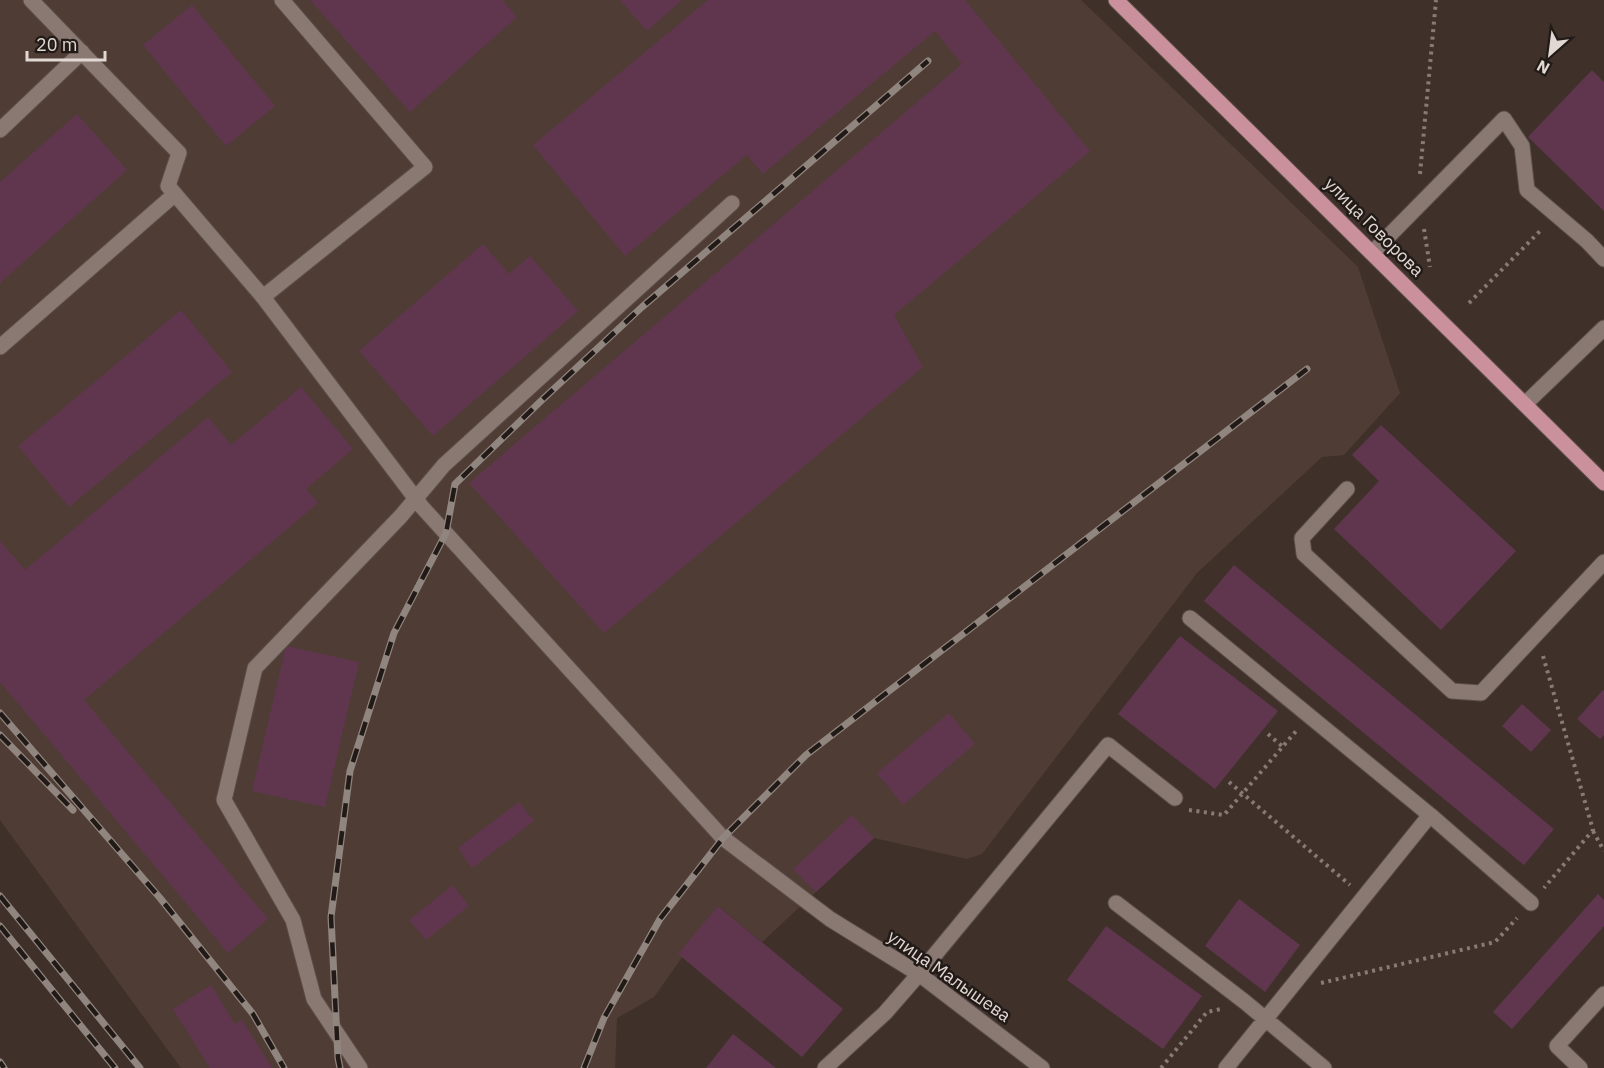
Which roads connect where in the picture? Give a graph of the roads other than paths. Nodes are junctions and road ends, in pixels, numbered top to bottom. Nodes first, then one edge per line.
1 (31, 0) edge
2 (282, 0) edge
3 (1122, 2) edge
4 (82, 52) junction
5 (0, 130) edge
6 (175, 194) junction
7 (732, 203) dead end
8 (1372, 253) junction
9 (1604, 259) edge
10 (263, 297) junction
11 (1604, 327) edge
12 (0, 347) edge
13 (1525, 404) junction
14 (1604, 483) edge
15 (1347, 489) dead end
16 (416, 498) junction
17 (1604, 562) edge
18 (1190, 618) dead end
19 (1175, 798) road end
20 (1430, 815) junction
21 (1116, 903) dead end
22 (1531, 903) road end
23 (919, 974) junction
24 (1604, 994) edge
25 (1266, 1019) junction
26 (360, 1068) edge
27 (825, 1068) edge
28 (1042, 1068) edge
29 (1226, 1068) edge
30 (1324, 1068) edge
31 (1580, 1068) edge

1 - 4 street
2 - 10 street
3 - 8 main road, улица Говорова
4 - 5 street
4 - 6 street
6 - 10 street, улица Малышева
6 - 12 street
7 - 16 street
8 - 9 street
8 - 13 main road, улица Говорова
10 - 16 street, улица Малышева
11 - 13 street
13 - 14 main road, улица Говорова
15 - 17 street
16 - 23 street, улица Малышева
16 - 26 street
18 - 20 street
19 - 23 street
20 - 22 street
20 - 25 street
21 - 25 street
23 - 27 street
23 - 28 street, улица Малышева
24 - 31 street
25 - 29 street
25 - 30 street

